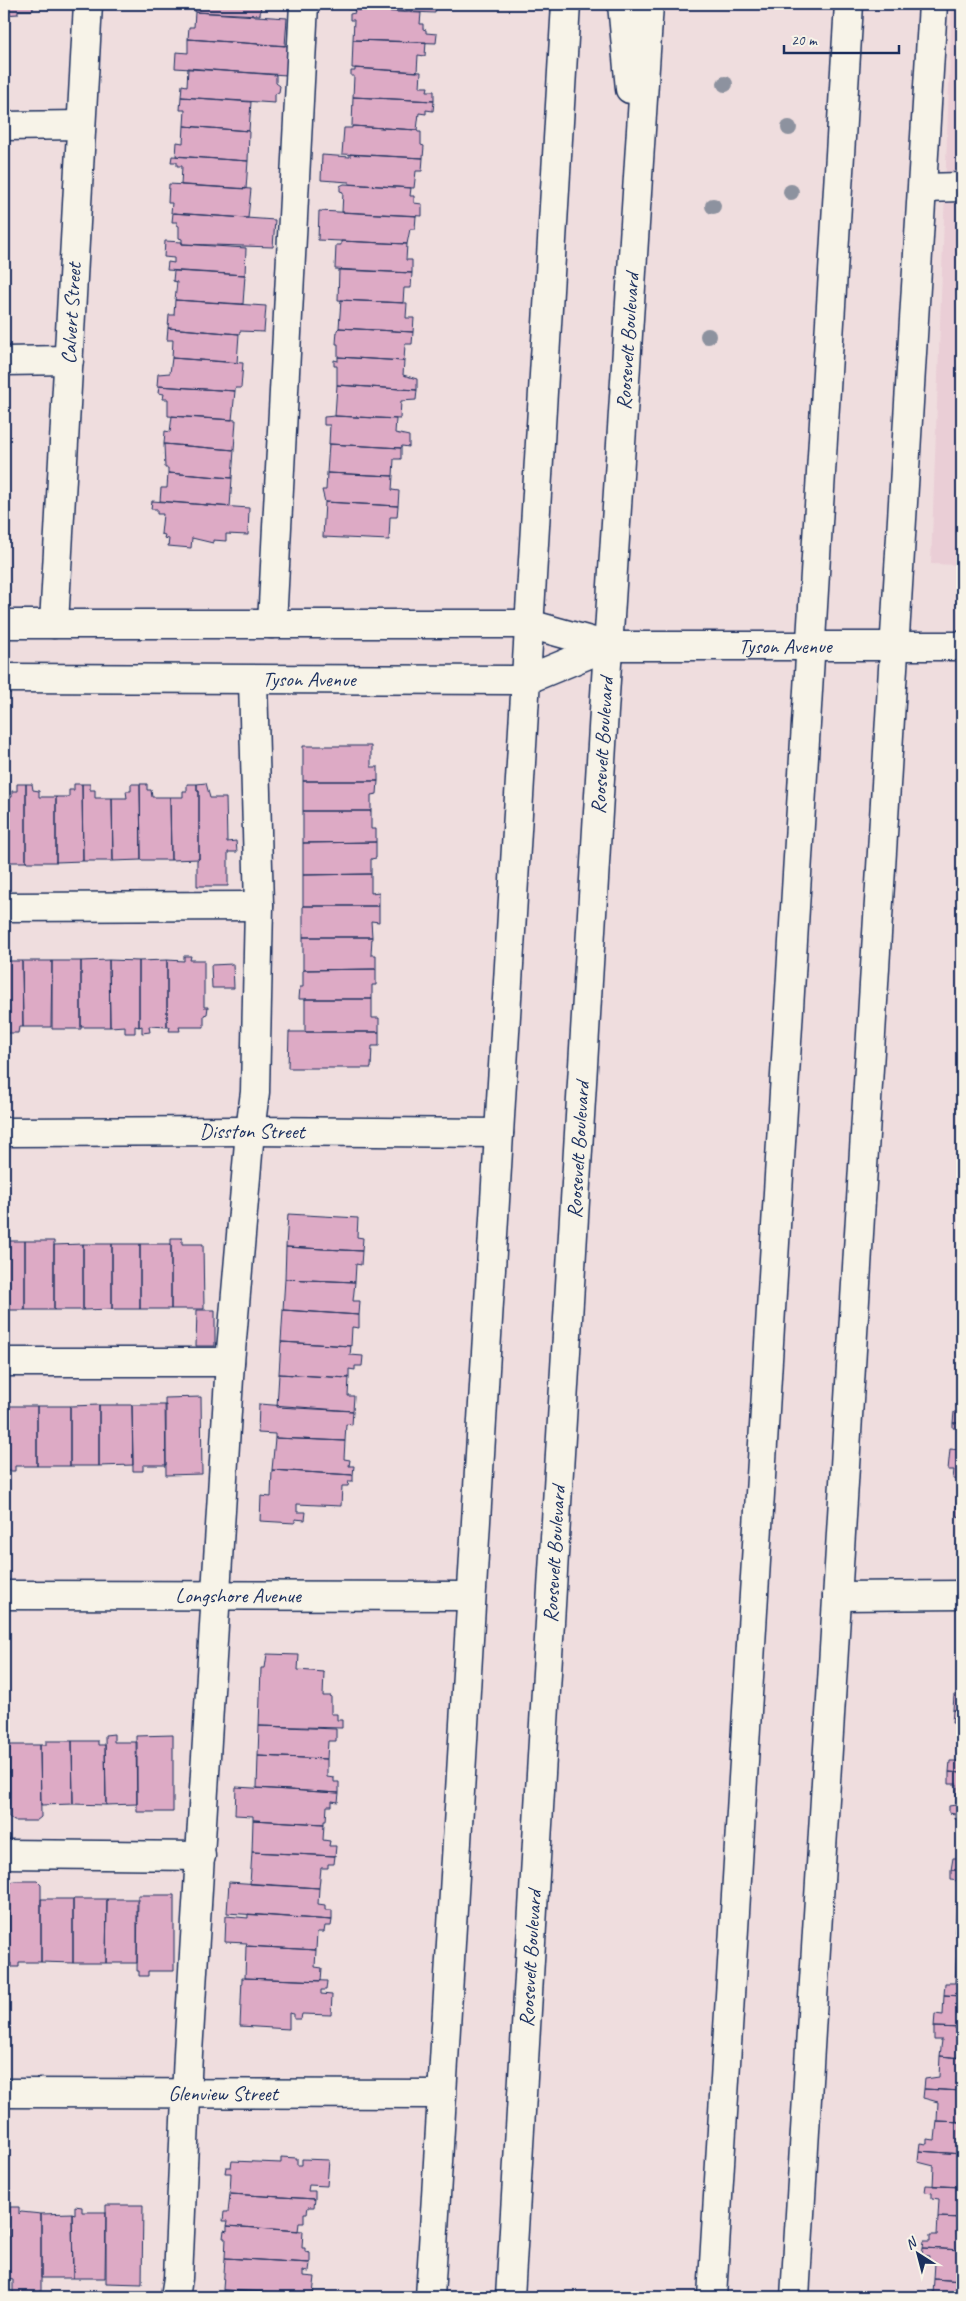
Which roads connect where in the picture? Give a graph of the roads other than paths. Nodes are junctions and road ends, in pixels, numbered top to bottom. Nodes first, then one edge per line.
1 (88, 4) edge
2 (304, 4) edge
3 (566, 4) edge
4 (622, 4) edge
5 (649, 4) edge
6 (849, 4) edge
7 (933, 4) edge
8 (81, 125) junction
9 (4, 126) edge
10 (638, 175) junction
11 (962, 187) edge
12 (923, 188) junction
13 (69, 360) junction
14 (4, 361) edge
15 (4, 624) edge
16 (54, 624) junction
17 (272, 624) junction
18 (529, 624) junction
19 (608, 646) junction
20 (811, 646) junction
21 (893, 646) junction
22 (962, 646) edge
23 (4, 678) edge
24 (252, 680) junction
25 (526, 680) junction
26 (258, 906) junction
27 (4, 907) edge
28 (250, 1131) junction
29 (4, 1132) edge
30 (499, 1133) junction
31 (4, 1362) edge
32 (230, 1362) junction
33 (215, 1594) junction
34 (4, 1595) edge
35 (962, 1595) edge
36 (471, 1596) junction
37 (837, 1596) junction
38 (4, 1854) edge
39 (201, 1856) junction
40 (4, 2093) edge
41 (186, 2093) junction
42 (442, 2094) junction
43 (176, 2297) edge
44 (430, 2297) edge
45 (510, 2297) edge
46 (712, 2297) edge
47 (795, 2297) edge

1 - 8 main road, Calvert Street
2 - 17 main road
3 - 18 main road
4 - 10 main road
5 - 10 main road, Roosevelt Boulevard
6 - 20 main road
7 - 12 main road
8 - 9 main road
8 - 13 main road, Calvert Street
10 - 19 main road, Roosevelt Boulevard
11 - 12 main road
12 - 21 main road
13 - 14 main road
13 - 16 main road, Calvert Street
15 - 16 main road, Tyson Avenue
16 - 17 main road, Tyson Avenue
17 - 18 main road, Tyson Avenue
18 - 19 main road, Tyson Avenue
18 - 25 main road
19 - 20 main road, Tyson Avenue
19 - 25 main road, Tyson Avenue
19 - 45 main road, Roosevelt Boulevard
20 - 21 main road, Tyson Avenue
20 - 46 main road
21 - 22 main road, Tyson Avenue
21 - 37 main road
23 - 24 main road, Tyson Avenue
24 - 25 main road, Tyson Avenue
24 - 26 main road
25 - 30 main road
26 - 27 main road
26 - 28 main road
28 - 29 main road, Disston Street
28 - 30 main road, Disston Street
28 - 32 main road
30 - 36 main road
31 - 32 main road
32 - 33 main road
33 - 34 main road, Longshore Avenue
33 - 36 main road, Longshore Avenue
33 - 39 main road
35 - 37 main road
36 - 42 main road
37 - 47 main road
38 - 39 main road
39 - 41 main road
40 - 41 main road, Glenview Street
41 - 42 main road, Glenview Street
41 - 43 main road
42 - 44 main road

